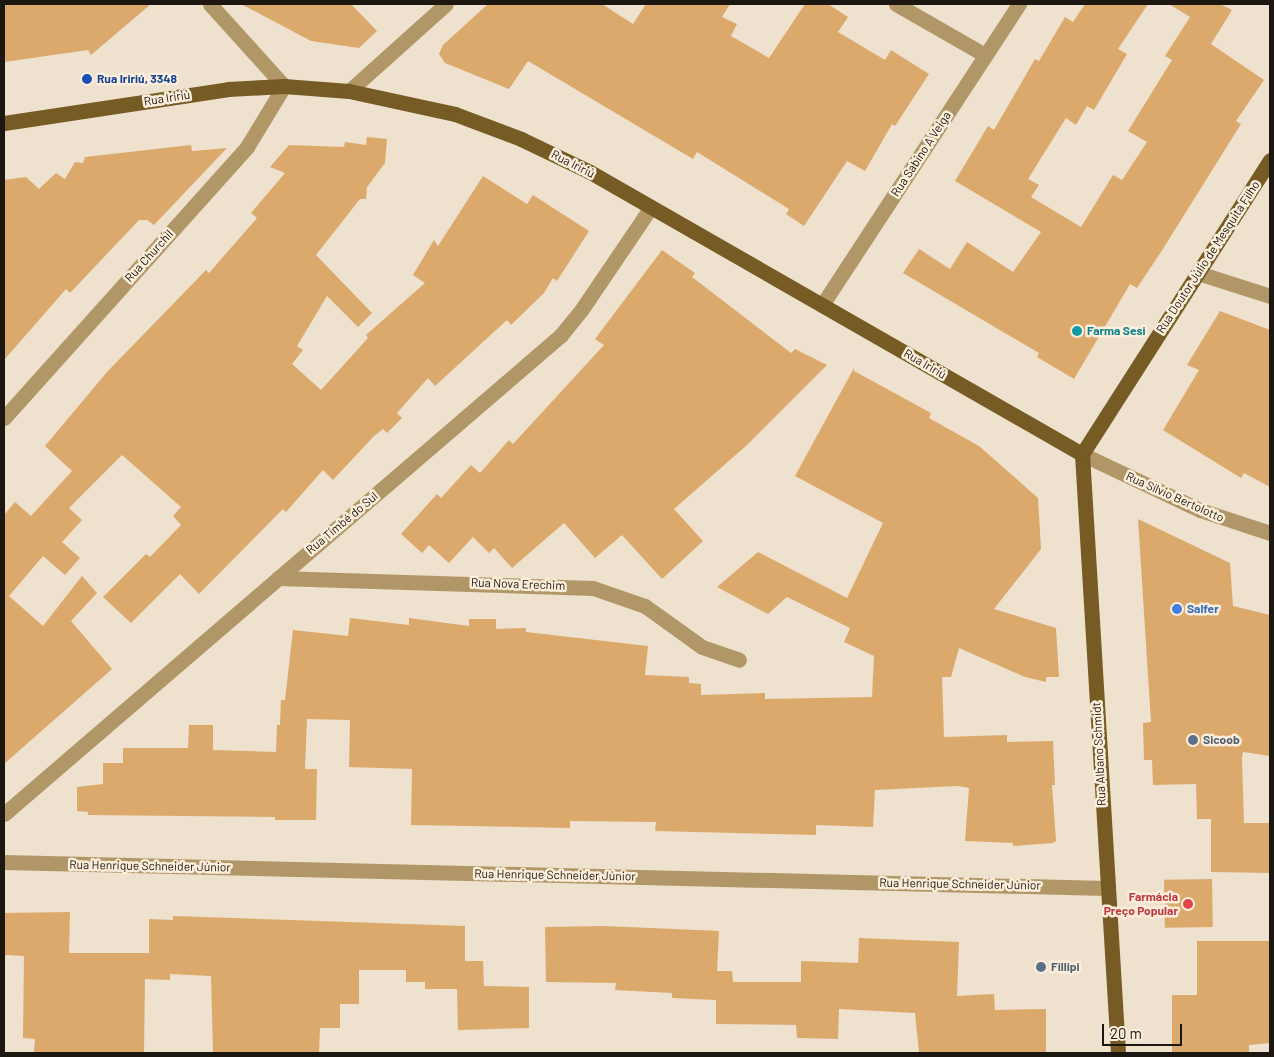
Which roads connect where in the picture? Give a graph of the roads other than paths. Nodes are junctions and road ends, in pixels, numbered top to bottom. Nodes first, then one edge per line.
1 (210, 4) edge
2 (446, 4) edge
3 (896, 4) edge
4 (1019, 4) edge
5 (986, 56) junction
6 (284, 86) junction
7 (350, 91) junction
8 (4, 123) edge
9 (1270, 160) edge
10 (651, 207) junction
11 (1198, 273) junction
12 (1270, 296) edge
13 (822, 305) junction
14 (4, 418) edge
15 (1082, 454) junction
16 (1270, 533) edge
17 (278, 578) junction
18 (739, 660) dead end
19 (4, 814) edge
20 (4, 862) edge
21 (1107, 888) junction
22 (1118, 1053) edge

1 - 6 street
2 - 7 street
3 - 5 street
4 - 5 street, Rua Sabino A Veiga
5 - 13 street, Rua Sabino A Veiga
6 - 7 main road, Rua Iririú
6 - 8 main road, Rua Iririú
6 - 14 street, Rua Churchil
7 - 10 main road, Rua Iririú
9 - 11 main road, Rua Doutor Júlio de Mesquita Filho
10 - 13 main road, Rua Iririú
10 - 17 street, Rua Timbé do Sul
11 - 12 street
11 - 15 main road, Rua Doutor Júlio de Mesquita Filho
13 - 15 main road, Rua Iririú
15 - 16 street, Rua Sílvio Bertolotto
15 - 21 main road, Rua Albano Schmidt
17 - 18 street, Rua Nova Erechim
17 - 19 street, Rua Timbé do Sul
20 - 21 street, Rua Henrique Schneider Júnior
21 - 22 main road, Rua Albano Schmidt

